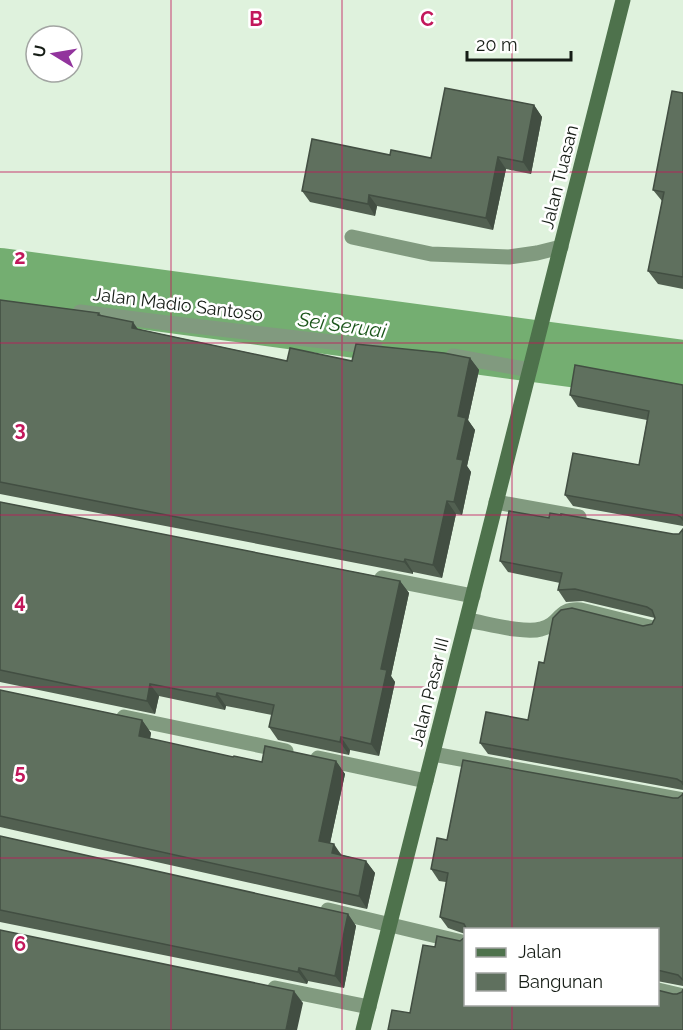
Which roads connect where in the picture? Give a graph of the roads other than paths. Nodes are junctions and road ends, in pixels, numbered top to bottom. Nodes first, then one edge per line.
1 (623, 0) edge
2 (352, 237) dead end
3 (561, 247) junction
4 (68, 310) edge
5 (387, 349) edge
6 (443, 355) edge
7 (531, 367) junction
8 (496, 502) junction
9 (590, 519) edge
10 (369, 575) edge
11 (473, 596) junction
12 (467, 620) junction
13 (653, 628) edge
14 (115, 715) edge
15 (434, 754) junction
16 (426, 781) junction
17 (683, 800) edge
18 (310, 906) edge
19 (390, 924) junction
20 (464, 943) edge
21 (265, 986) edge
22 (659, 990) edge
23 (683, 996) edge
24 (369, 1007) junction
25 (363, 1030) edge

1 - 3 street, Jalan Tuasan
2 - 3 street
3 - 7 street, Jalan Tuasan
4 - 5 street, Jalan Madio Santoso
6 - 7 street
7 - 8 street, Jalan Pasar III
8 - 9 street
8 - 11 street, Jalan Pasar III
10 - 11 street
11 - 12 street, Jalan Pasar III
12 - 13 street
12 - 15 street, Jalan Pasar III
14 - 16 street
15 - 16 street, Jalan Pasar III
15 - 17 street
16 - 19 street, Jalan Pasar III
18 - 19 street
19 - 20 street
19 - 24 street, Jalan Pasar III
21 - 24 street
22 - 23 street
24 - 25 street, Jalan Pasar III

